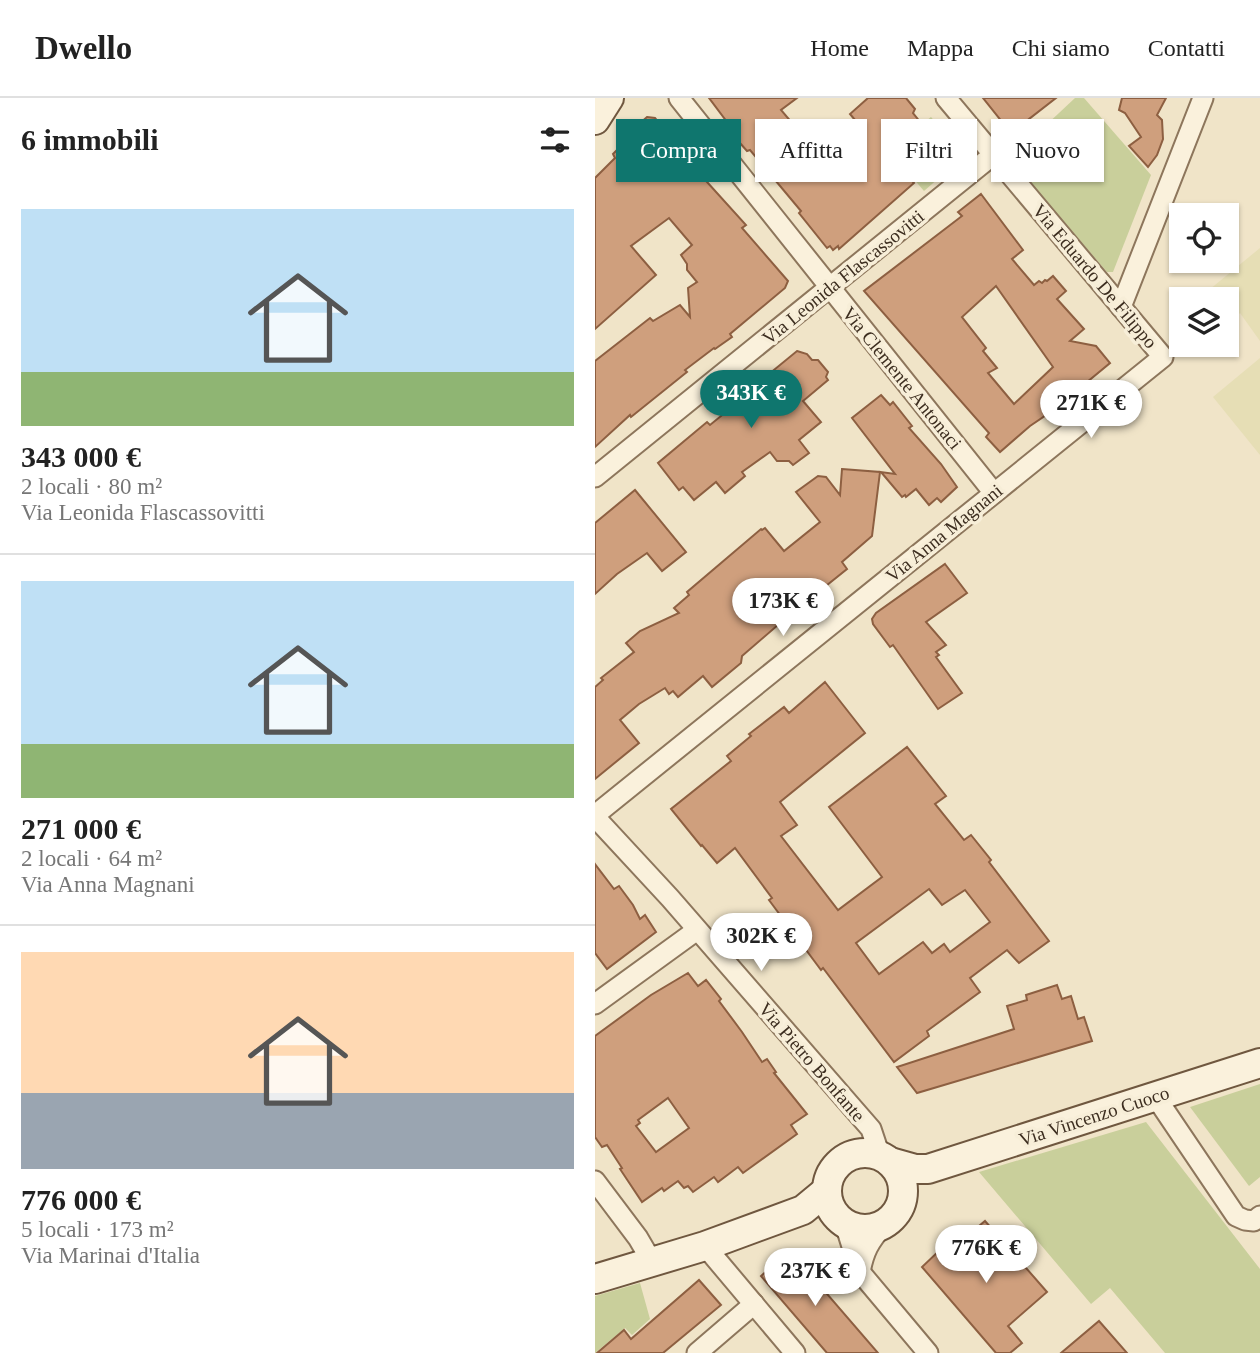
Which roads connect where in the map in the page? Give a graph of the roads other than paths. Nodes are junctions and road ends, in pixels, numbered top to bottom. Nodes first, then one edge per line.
1 (609, 98) edge
2 (679, 98) edge
3 (946, 98) edge
4 (1203, 98) edge
5 (595, 120) edge
6 (991, 153) edge
7 (991, 157) edge
8 (1016, 182) edge
9 (830, 288) junction
10 (1121, 307) junction
11 (1163, 357) joint
12 (595, 477) edge
13 (995, 493) junction
14 (595, 816) edge
15 (697, 930) junction
16 (595, 1004) edge
17 (1260, 1063) edge
18 (1155, 1097) junction
19 (885, 1159) junction
20 (928, 1169) junction
21 (595, 1181) edge
22 (904, 1195) junction
23 (835, 1210) junction
24 (1260, 1216) edge
25 (883, 1226) junction
26 (705, 1246) junction
27 (652, 1262) junction
28 (860, 1272) junction
29 (595, 1279) edge
30 (754, 1304) junction
31 (697, 1353) edge
32 (795, 1353) edge
33 (928, 1353) edge

1 - 5 street
2 - 9 street, Via Clemente Antonaci
3 - 6 street, Via Eduardo De Filippo
4 - 10 street
7 - 9 street, Via Leonida Flascassovitti
8 - 10 street, Via Eduardo De Filippo
9 - 12 street, Via Leonida Flascassovitti
9 - 13 street, Via Clemente Antonaci
10 - 11 street, Via Eduardo De Filippo
11 - 13 street, Via Anna Magnani
13 - 14 street, Via Anna Magnani
14 - 15 street, Via Pietro Bonfante
15 - 16 street
15 - 19 street, Via Pietro Bonfante
17 - 18 street, Via Vincenzo Cuoco
18 - 20 street, Via Vincenzo Cuoco
18 - 24 street
19 - 20 street, Via Vincenzo Cuoco
19 - 22 street
19 - 23 street
20 - 22 street, Via Vincenzo Cuoco
21 - 27 street
22 - 25 street
23 - 25 street
23 - 26 street
23 - 28 street
25 - 28 street
26 - 27 street
26 - 30 street
27 - 29 street
28 - 33 street
30 - 31 street
30 - 32 street

